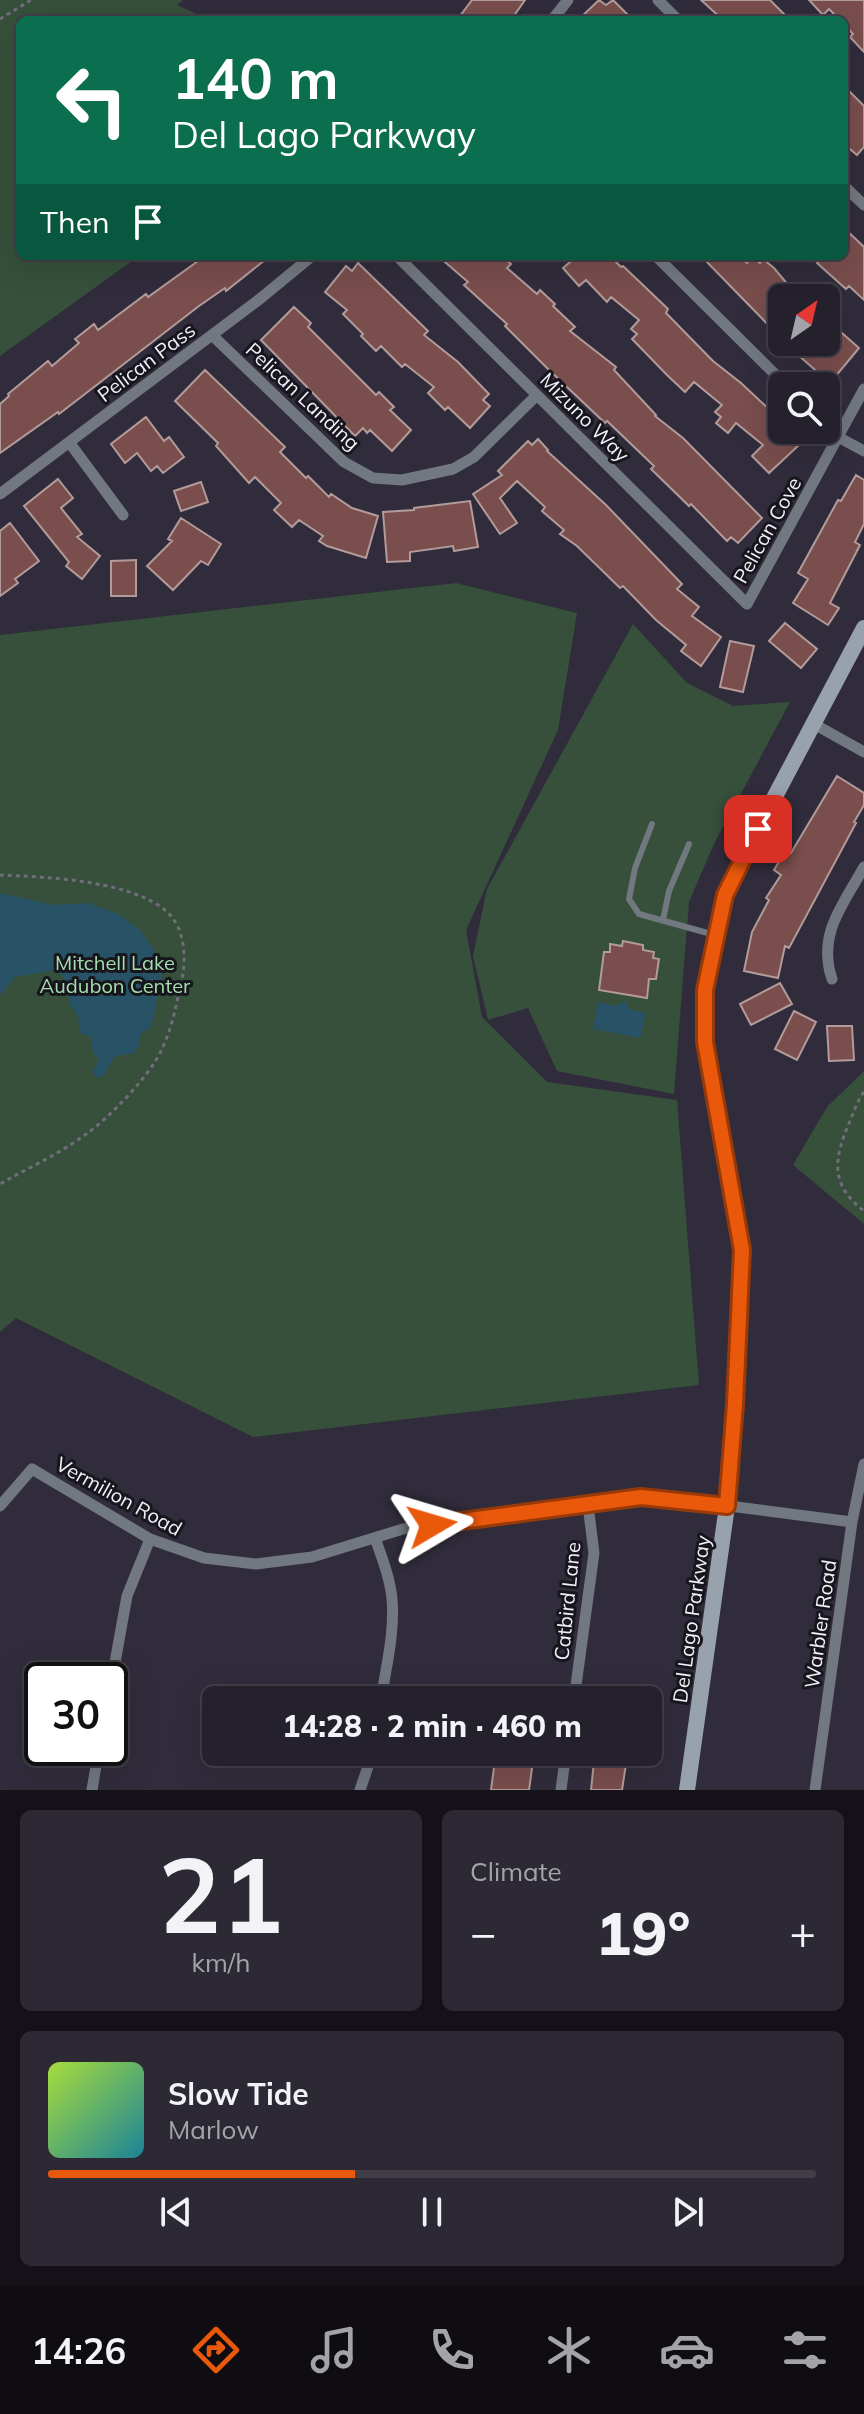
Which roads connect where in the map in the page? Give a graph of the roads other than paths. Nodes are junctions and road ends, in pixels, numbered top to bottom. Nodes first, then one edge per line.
1 (568, 0) edge
2 (658, 0) edge
3 (555, 16) edge
4 (674, 16) edge
5 (848, 190) edge
6 (864, 205) edge
7 (307, 260) edge
8 (401, 260) edge
9 (660, 260) edge
10 (212, 335) junction
11 (773, 372) edge
12 (864, 389) edge
13 (537, 395) junction
14 (840, 433) edge
15 (840, 438) edge
16 (69, 442) junction
17 (834, 444) edge
18 (864, 451) edge
19 (0, 494) edge
20 (123, 515) dead end
21 (747, 604) joint
22 (864, 628) edge
23 (814, 724) junction
24 (864, 752) edge
25 (652, 824) dead end
26 (689, 844) dead end
27 (864, 867) edge
28 (663, 920) junction
29 (715, 935) junction
30 (832, 979) dead end
31 (864, 1464) edge
32 (588, 1505) junction
33 (0, 1506) edge
34 (727, 1506) junction
35 (852, 1522) junction
36 (375, 1538) junction
37 (150, 1539) junction
38 (115, 1662) edge
39 (383, 1686) edge
40 (576, 1686) edge
41 (96, 1766) edge
42 (368, 1766) edge
43 (564, 1766) edge
44 (92, 1790) edge
45 (360, 1790) edge
46 (561, 1790) edge
47 (687, 1790) edge
48 (815, 1790) edge

1 - 3 street
2 - 4 street
5 - 6 street
7 - 10 street, Pelican Pass
8 - 13 street, Mizuno Way
9 - 11 street
10 - 13 street, Pelican Landing
10 - 16 street, Pelican Pass
12 - 14 street, Pelican Cove
13 - 21 street, Mizuno Way
15 - 18 street
16 - 19 street, Pelican Pass
16 - 20 street
17 - 21 street, Pelican Cove
22 - 23 street, Del Lago Parkway
23 - 24 street
23 - 29 street, Del Lago Parkway
25 - 28 lane
26 - 28 lane
27 - 30 street
28 - 29 lane
29 - 34 street, Del Lago Parkway
31 - 35 street, Warbler Road
32 - 34 street, Vermilion Road
32 - 36 street, Vermilion Road
32 - 40 street, Catbird Lane
33 - 37 street, Vermilion Road
34 - 35 street, Vermilion Road
34 - 47 street, Del Lago Parkway
35 - 48 street, Warbler Road
36 - 37 street, Vermilion Road
36 - 39 street
37 - 38 street
41 - 44 street
42 - 45 street
43 - 46 street

